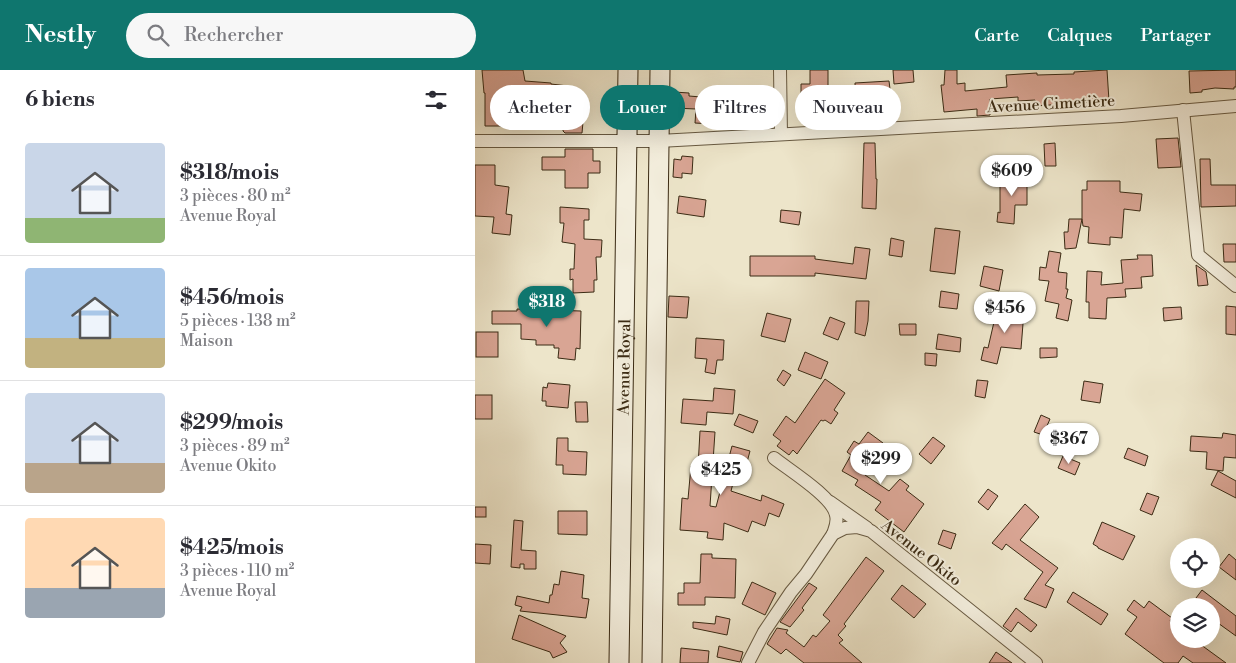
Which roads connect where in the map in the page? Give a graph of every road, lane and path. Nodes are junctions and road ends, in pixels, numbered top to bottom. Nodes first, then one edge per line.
1 (628, 70) edge
2 (660, 70) edge
3 (780, 70) edge
4 (1236, 106) edge
5 (1183, 110) junction
6 (781, 134) junction
7 (659, 140) junction
8 (475, 141) edge
9 (627, 142) junction
10 (1236, 286) edge
11 (774, 458) dead end
12 (829, 501) junction
13 (871, 531) junction
14 (833, 534) junction
15 (619, 663) edge
16 (652, 663) edge
17 (749, 663) edge
18 (1036, 663) edge

1 - 9 street, Avenue Royal
2 - 7 street, Avenue Royal
3 - 6 street
4 - 5 street, Avenue Cimetière
5 - 6 street, Avenue Cimetière
5 - 10 street
6 - 7 street, Avenue Cimetière
7 - 9 street, Avenue Cimetière
7 - 16 street, Avenue Royal
8 - 9 street, Avenue Cimetière
9 - 15 street, Avenue Royal
11 - 12 street
12 - 13 street
12 - 14 street
13 - 14 street, Avenue Okito
13 - 18 street, Avenue Okito
14 - 17 street

